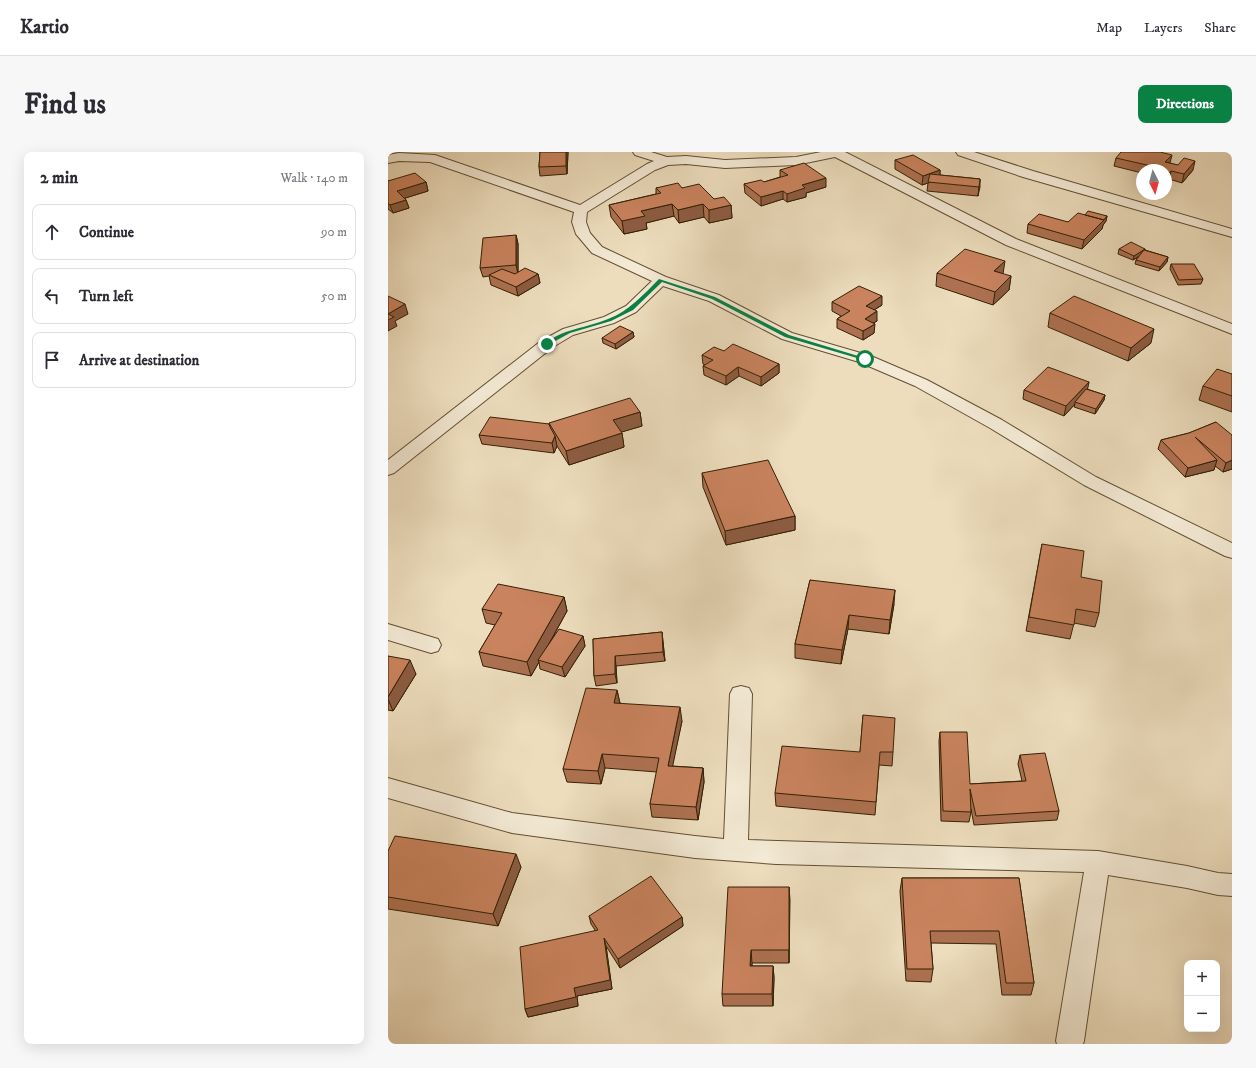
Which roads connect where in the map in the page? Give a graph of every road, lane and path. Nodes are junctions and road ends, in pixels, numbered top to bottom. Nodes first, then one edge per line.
1 (639, 152) edge
2 (962, 152) edge
3 (838, 153) edge
4 (388, 159) edge
5 (666, 161) junction
6 (581, 210) junction
7 (1232, 232) edge
8 (661, 280) junction
9 (1232, 329) edge
10 (388, 469) edge
11 (1232, 551) edge
12 (388, 632) edge
13 (431, 645) dead end
14 (741, 694) dead end
15 (388, 788) edge
16 (736, 850) junction
17 (1098, 862) junction
18 (1232, 885) edge
19 (1070, 1041) dead end

1 - 5 street
2 - 7 street
3 - 5 street
3 - 9 street
4 - 6 street
5 - 6 street
6 - 8 street
8 - 10 street
8 - 11 street
12 - 13 street
14 - 16 street
15 - 16 street
16 - 17 street
17 - 18 street
17 - 19 street

